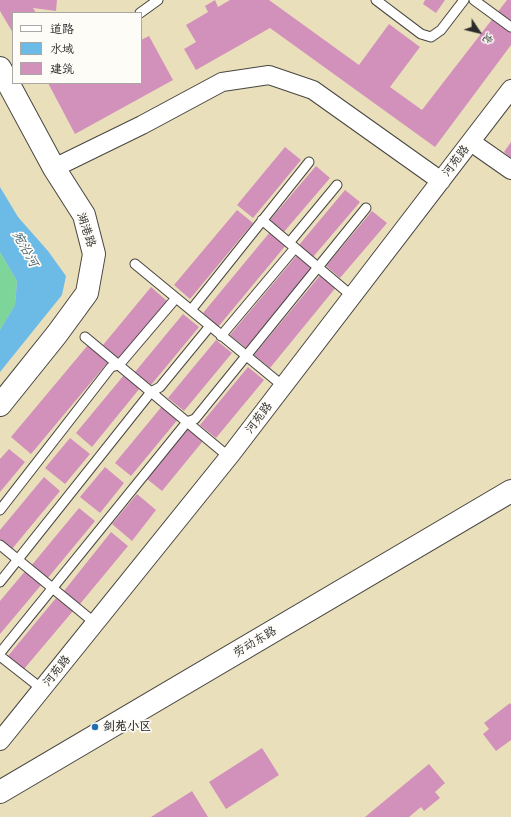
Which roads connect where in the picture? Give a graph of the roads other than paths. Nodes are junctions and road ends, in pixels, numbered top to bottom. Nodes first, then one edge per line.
1 (158, 0) edge
2 (376, 0) edge
3 (464, 0) edge
4 (474, 0) edge
5 (141, 12) edge
6 (511, 27) edge
7 (7, 76) edge
8 (511, 89) edge
9 (471, 142) junction
10 (308, 162) dead end
11 (54, 168) junction
12 (511, 170) edge
13 (441, 181) junction
14 (337, 185) dead end
15 (366, 208) dead end
16 (262, 220) junction
17 (292, 246) junction
18 (135, 264) dead end
19 (318, 267) junction
20 (352, 296) junction
21 (176, 298) junction
22 (191, 310) junction
23 (210, 326) junction
24 (222, 336) junction
25 (85, 337) dead end
26 (246, 356) junction
27 (119, 365) junction
28 (283, 386) junction
29 (151, 392) junction
30 (0, 405) edge
31 (187, 422) junction
32 (229, 457) junction
33 (511, 491) edge
34 (0, 510) edge
35 (0, 545) edge
36 (18, 560) junction
37 (0, 582) edge
38 (52, 588) junction
39 (95, 623) junction
40 (0, 654) edge
41 (42, 689) junction
42 (0, 741) edge
43 (0, 792) edge

1 - 5 lane
2 - 3 lane
4 - 6 lane
7 - 11 street, 湖港路
8 - 9 street, 河苑路
9 - 12 street
9 - 13 street, 河苑路
10 - 16 lane
11 - 13 street
11 - 30 street, 湖港路
13 - 20 street, 河苑路
14 - 17 lane
15 - 19 lane
16 - 17 lane
16 - 22 lane
17 - 19 lane
17 - 24 lane
18 - 21 lane
19 - 20 lane
19 - 26 lane
20 - 28 street, 河苑路
21 - 22 lane
21 - 27 lane
22 - 23 lane
23 - 24 lane
23 - 29 lane
24 - 26 lane
25 - 27 lane
26 - 28 lane
26 - 31 lane
27 - 29 lane
27 - 34 lane
28 - 32 street, 河苑路
29 - 31 lane
29 - 36 lane
31 - 32 lane
31 - 38 lane
32 - 39 street, 河苑路
33 - 43 street, 劳动东路
35 - 36 lane
36 - 37 lane
36 - 38 lane
38 - 39 lane
38 - 40 lane
39 - 41 street, 河苑路
40 - 41 lane
41 - 42 street, 河苑路

